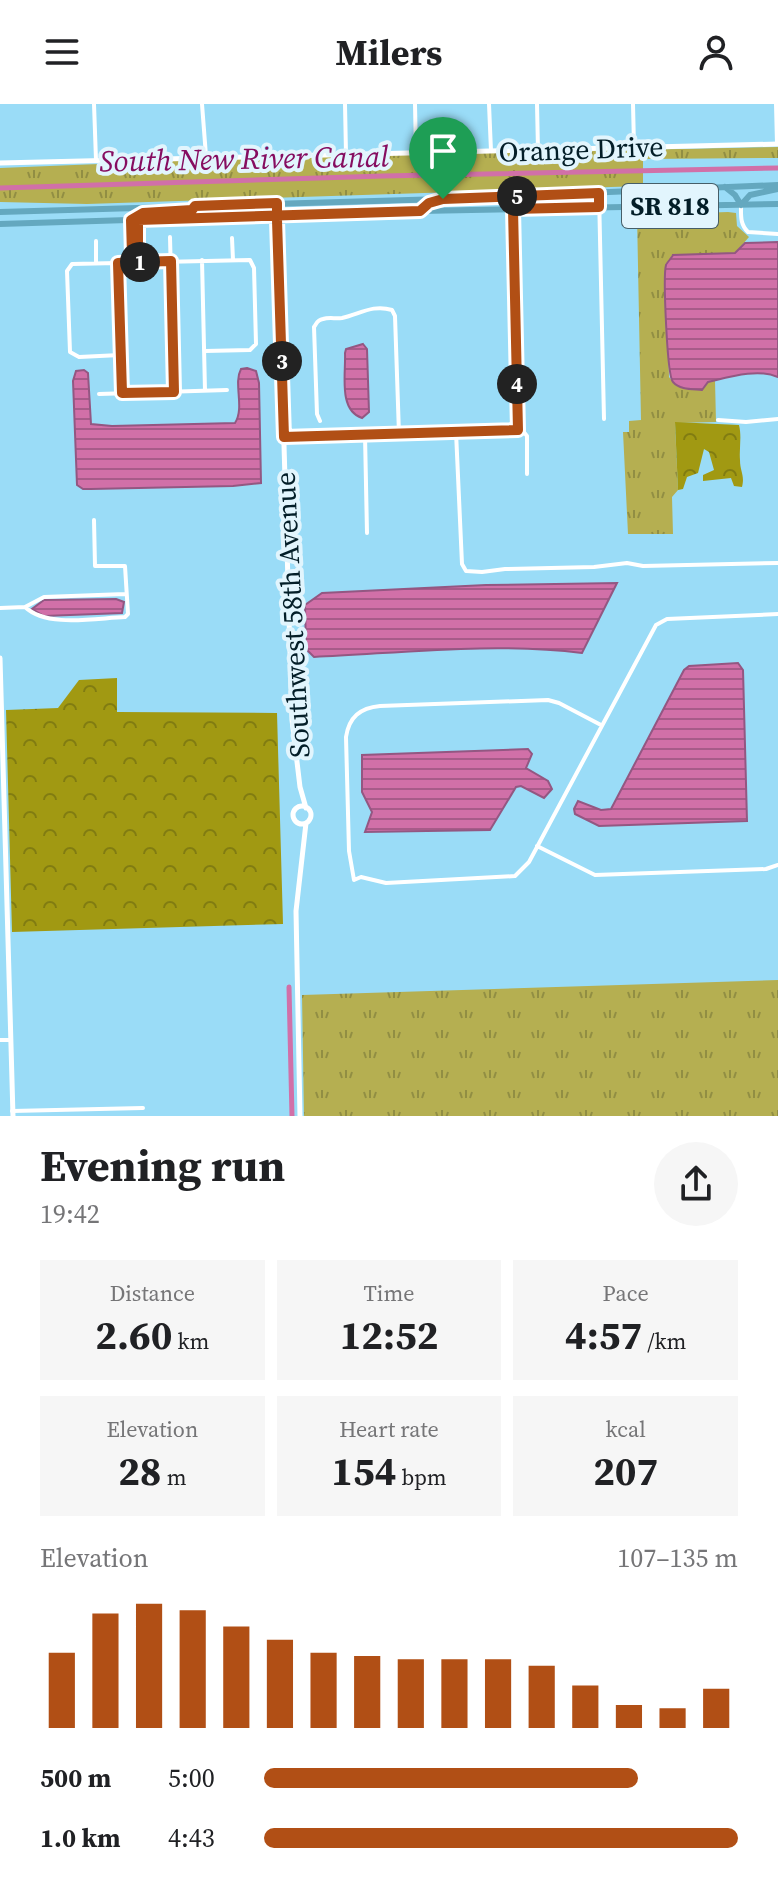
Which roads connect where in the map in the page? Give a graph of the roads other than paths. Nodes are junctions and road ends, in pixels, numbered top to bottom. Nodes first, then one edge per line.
1 (94, 104) edge
2 (202, 104) edge
3 (345, 104) edge
4 (415, 104) edge
5 (489, 104) edge
6 (537, 104) edge
7 (633, 104) edge
8 (776, 104) edge
9 (778, 144) edge
10 (634, 146) junction
11 (538, 150) junction
12 (491, 151) junction
13 (416, 153) junction
14 (346, 154) junction
15 (206, 156) junction
16 (96, 160) junction
17 (0, 163) edge
18 (725, 187) junction
19 (778, 187) edge
20 (599, 193) junction
21 (413, 199) junction
22 (443, 199) junction
23 (277, 203) junction
24 (778, 204) edge
25 (741, 205) junction
26 (195, 206) junction
27 (599, 207) junction
28 (513, 209) junction
29 (399, 211) junction
30 (420, 211) junction
31 (0, 212) edge
32 (277, 215) junction
33 (134, 220) junction
34 (0, 224) edge
35 (778, 234) edge
36 (170, 237) dead end
37 (232, 238) dead end
38 (96, 241) dead end
39 (202, 260) junction
40 (233, 260) junction
41 (171, 261) junction
42 (136, 262) junction
43 (96, 263) junction
44 (118, 263) junction
45 (205, 351) junction
46 (120, 355) junction
47 (227, 390) dead end
48 (205, 391) junction
49 (174, 392) junction
50 (122, 393) junction
51 (99, 394) dead end
52 (604, 419) dead end
53 (778, 419) edge
54 (718, 420) dead end
55 (320, 421) dead end
56 (518, 430) junction
57 (456, 432) junction
58 (399, 434) junction
59 (365, 435) junction
60 (284, 437) junction
61 (527, 474) dead end
62 (94, 520) dead end
63 (367, 533) dead end
64 (778, 563) edge
65 (125, 594) junction
66 (25, 607) junction
67 (0, 608) edge
68 (778, 614) edge
69 (0, 658) edge
70 (601, 725) junction
71 (300, 787) junction
72 (306, 808) junction
73 (296, 809) junction
74 (297, 822) junction
75 (306, 823) junction
76 (2, 832) edge
77 (302, 844) junction
78 (537, 846) junction
79 (778, 865) edge
80 (0, 1040) edge
81 (10, 1040) junction
82 (143, 1108) dead end
83 (12, 1113) edge
84 (300, 1116) edge

1 - 16 street
2 - 15 street
3 - 14 street
4 - 13 street
5 - 12 street
6 - 11 street
7 - 10 street
8 - 9 street
9 - 10 street, Orange Drive
10 - 11 street, Orange Drive
11 - 12 street, Orange Drive
12 - 13 street, Orange Drive
13 - 14 street, Orange Drive
14 - 15 street, Orange Drive
15 - 16 street, Orange Drive
16 - 17 street, Orange Drive
18 - 19 main road, SR 818
18 - 20 main road, SR 818
18 - 25 main road
19 - 25 main road
20 - 22 main road, SR 818
20 - 27 street
21 - 22 main road, SR 818
21 - 23 main road, SR 818
21 - 29 main road
22 - 30 main road
23 - 26 main road, SR 818
23 - 32 street, Southwest 58th Avenue
24 - 25 main road, SR 818
25 - 27 main road, SR 818
25 - 35 street
26 - 31 main road, SR 818
26 - 33 main road
27 - 28 main road, SR 818
27 - 52 street
28 - 30 main road, SR 818
28 - 56 street
29 - 30 main road, SR 818
29 - 32 main road, SR 818
32 - 33 main road, SR 818
32 - 60 street, Southwest 58th Avenue
33 - 34 main road, SR 818
33 - 42 street
36 - 41 street
37 - 40 street
38 - 43 street
39 - 40 street
39 - 41 street
39 - 45 street
40 - 45 street
41 - 42 street
41 - 49 street
42 - 44 street
43 - 44 street
43 - 46 street
44 - 46 street
45 - 48 street
46 - 50 street
47 - 48 street
48 - 49 street
49 - 50 street
50 - 51 street
53 - 54 street
55 - 58 street
56 - 57 street
56 - 61 street
57 - 58 street
57 - 64 street
58 - 59 street
59 - 60 street
59 - 63 street
60 - 71 street, Southwest 58th Avenue
62 - 65 street
65 - 66 street
65 - 66 street
66 - 67 street
68 - 70 street
69 - 76 street
70 - 78 street
70 - 78 street
71 - 72 street, Southwest 58th Avenue
71 - 73 street, Southwest 58th Avenue
72 - 73 street
72 - 75 street
73 - 74 street
74 - 75 street
74 - 77 street
75 - 77 street
76 - 81 street
77 - 84 street
78 - 79 street
80 - 81 street
81 - 83 street
82 - 83 street

